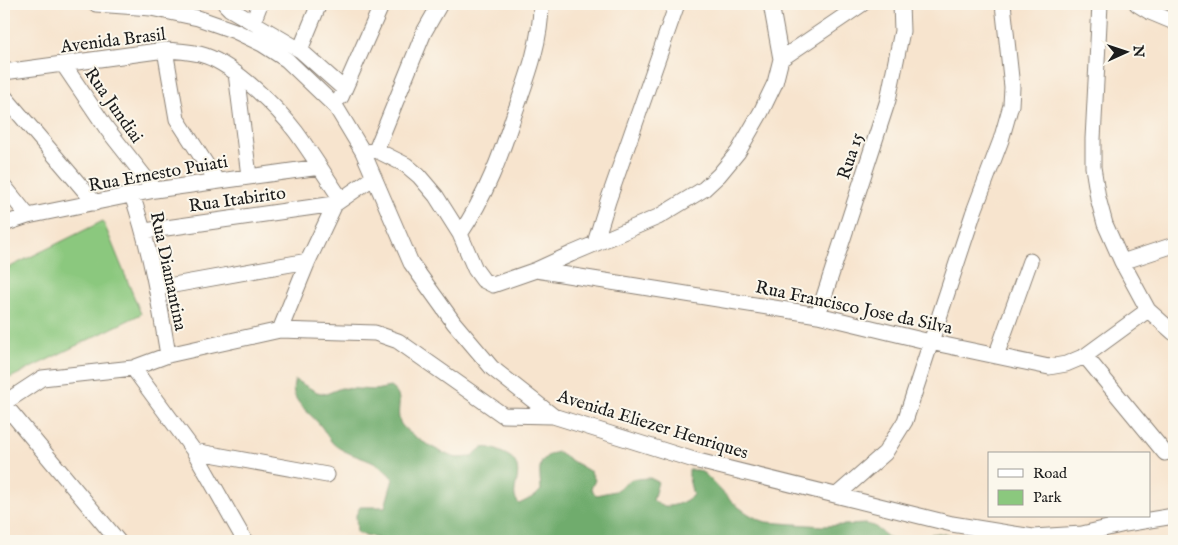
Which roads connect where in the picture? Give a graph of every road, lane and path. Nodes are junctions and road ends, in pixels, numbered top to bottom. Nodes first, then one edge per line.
1 (96, 4) edge
2 (260, 4) edge
3 (320, 4) edge
4 (382, 4) edge
5 (440, 4) edge
6 (541, 4) edge
7 (677, 4) edge
8 (771, 4) edge
9 (862, 4) edge
10 (901, 4) edge
11 (1003, 4) edge
12 (1100, 4) edge
13 (1137, 4) edge
14 (228, 7) edge
15 (253, 22) junction
16 (1174, 22) edge
17 (164, 50) junction
18 (300, 50) junction
19 (781, 59) junction
20 (63, 64) junction
21 (4, 72) edge
22 (236, 73) junction
23 (344, 89) junction
24 (4, 96) edge
25 (336, 107) junction
26 (369, 151) junction
27 (320, 167) junction
28 (249, 176) junction
29 (374, 177) junction
30 (217, 181) junction
31 (4, 186) edge
32 (155, 190) junction
33 (132, 195) junction
34 (338, 202) junction
35 (95, 203) junction
36 (28, 216) junction
37 (4, 224) edge
38 (144, 230) junction
39 (460, 234) junction
40 (595, 243) junction
41 (1174, 245) edge
42 (308, 261) junction
43 (1030, 261) dead end
44 (1122, 262) junction
45 (536, 270) junction
46 (157, 288) junction
47 (1148, 310) junction
48 (818, 315) junction
49 (280, 330) junction
50 (1174, 333) edge
51 (930, 342) junction
52 (168, 355) junction
53 (996, 356) junction
54 (1084, 356) junction
55 (133, 368) junction
56 (4, 404) edge
57 (553, 416) junction
58 (194, 451) junction
59 (1164, 453) dead end
60 (327, 474) dead end
61 (837, 496) junction
62 (1174, 516) edge
63 (118, 541) edge
64 (245, 541) edge

1 - 25 street, Avenida Eliezer Henriques
2 - 15 street
3 - 18 street
4 - 23 street
5 - 26 street
6 - 39 street
7 - 40 street
8 - 19 street
9 - 19 street
10 - 48 street, Rua 15
11 - 51 street
12 - 44 street
13 - 16 street
14 - 15 street
15 - 18 street
17 - 20 street, Avenida Brasil
17 - 22 street, Avenida Brasil
17 - 30 street
18 - 23 street
19 - 40 street
20 - 21 street, Avenida Brasil
20 - 32 street, Rua Jundiai
22 - 27 street, Avenida Brasil
22 - 28 street
23 - 25 street
24 - 35 street
25 - 26 street, Avenida Eliezer Henriques
26 - 29 street, Avenida Eliezer Henriques
26 - 39 street
27 - 28 street, Rua Ernesto Puiati
27 - 34 street, Avenida Brasil
28 - 30 street, Rua Ernesto Puiati
29 - 34 street
29 - 57 street, Avenida Eliezer Henriques
30 - 32 street, Rua Ernesto Puiati
31 - 36 street
32 - 33 street, Rua Ernesto Puiati
33 - 35 street, Rua Ernesto Puiati
33 - 38 street, Rua Diamantina
34 - 38 street, Rua Itabirito
34 - 42 street
35 - 36 street, Rua Ernesto Puiati
36 - 37 street, Rua Ernesto Puiati
38 - 46 street, Rua Diamantina
39 - 45 street
40 - 45 street
41 - 44 street
42 - 46 street
42 - 49 street
43 - 53 street
44 - 47 street
45 - 48 street, Rua Francisco Jose da Silva
46 - 52 street, Rua Diamantina
47 - 50 street
47 - 54 street, Rua Francisco Jose da Silva
48 - 51 street, Rua Francisco Jose da Silva
49 - 52 street
49 - 57 street
51 - 53 street, Rua Francisco Jose da Silva
51 - 61 street
52 - 55 street
53 - 54 street, Rua Francisco Jose da Silva
54 - 59 street
55 - 56 street
55 - 58 street
56 - 63 street
57 - 61 street, Avenida Eliezer Henriques
58 - 60 street
58 - 64 street
61 - 62 street, Avenida Eliezer Henriques

